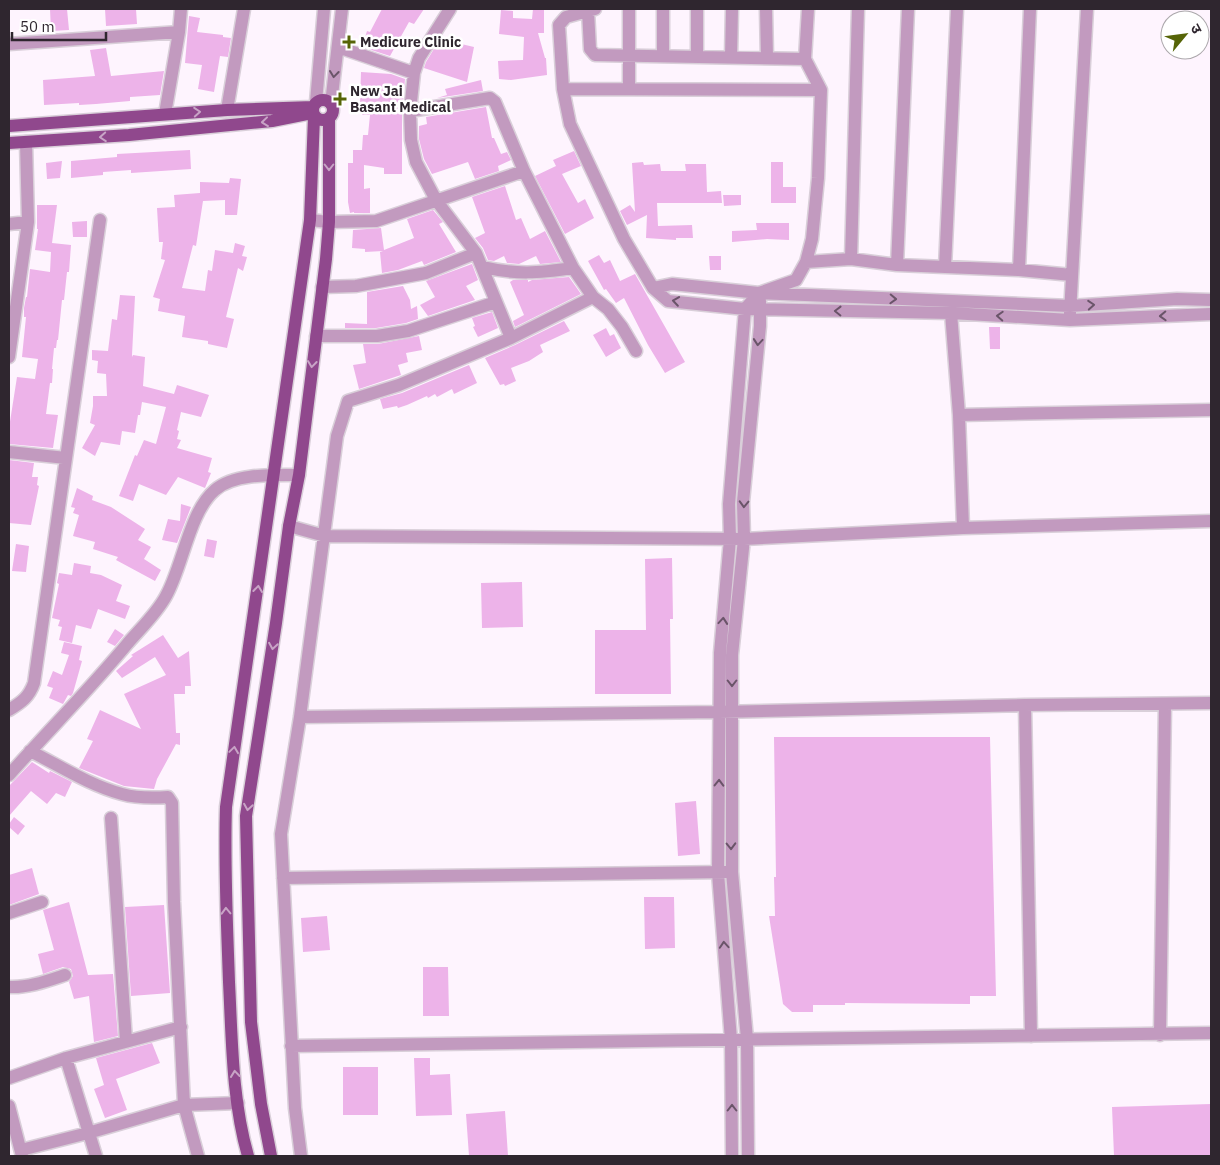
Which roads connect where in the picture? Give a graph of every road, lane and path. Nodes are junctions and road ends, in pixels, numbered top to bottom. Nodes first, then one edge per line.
1 (181, 9) edge
2 (244, 9) edge
3 (324, 9) edge
4 (342, 9) edge
5 (450, 9) edge
6 (629, 9) edge
7 (663, 9) edge
8 (697, 9) edge
9 (732, 9) edge
10 (766, 9) edge
11 (808, 9) edge
12 (858, 9) edge
13 (908, 9) edge
14 (957, 9) edge
15 (1030, 9) edge
16 (1087, 9) edge
17 (591, 10) edge
18 (179, 32) junction
19 (9, 44) edge
20 (338, 47) junction
21 (628, 55) junction
22 (663, 56) junction
23 (697, 56) junction
24 (731, 57) junction
25 (767, 58) junction
26 (805, 58) junction
27 (414, 73) junction
28 (629, 89) junction
29 (563, 90) junction
30 (821, 90) junction
31 (330, 104) junction
32 (227, 110) junction
33 (314, 110) junction
34 (410, 111) junction
35 (164, 114) junction
36 (329, 119) junction
37 (9, 126) edge
38 (26, 142) junction
39 (9, 143) edge
40 (524, 171) junction
41 (436, 200) junction
42 (100, 220) dead end
43 (310, 220) junction
44 (28, 222) junction
45 (329, 222) junction
46 (9, 224) edge
47 (476, 253) junction
48 (851, 258) junction
49 (806, 262) junction
50 (897, 265) junction
51 (483, 267) junction
52 (945, 267) junction
53 (572, 268) junction
54 (1019, 270) junction
55 (1072, 275) junction
56 (322, 287) junction
57 (653, 288) junction
58 (759, 293) junction
59 (593, 297) junction
60 (13, 300) edge
61 (1211, 300) edge
62 (496, 302) junction
63 (1070, 306) junction
64 (745, 309) junction
65 (760, 309) junction
66 (951, 313) junction
67 (1211, 314) edge
68 (1070, 320) junction
69 (316, 336) junction
70 (511, 338) junction
71 (636, 351) dead end
72 (9, 357) edge
73 (1211, 410) edge
74 (959, 415) junction
75 (9, 452) edge
76 (66, 458) junction
77 (272, 474) junction
78 (299, 475) junction
79 (1211, 522) edge
80 (289, 526) junction
81 (963, 528) junction
82 (325, 536) junction
83 (744, 539) junction
84 (730, 540) junction
85 (1211, 703) edge
86 (1165, 704) junction
87 (1025, 705) junction
88 (9, 710) edge
89 (725, 712) junction
90 (300, 717) junction
91 (30, 751) junction
92 (9, 775) edge
93 (110, 818) dead end
94 (732, 872) junction
95 (718, 873) junction
96 (284, 878) junction
97 (42, 902) dead end
98 (9, 913) edge
99 (64, 974) dead end
100 (9, 987) edge
101 (181, 1027) junction
102 (1211, 1033) edge
103 (1160, 1035) junction
104 (1031, 1036) junction
105 (747, 1039) junction
106 (731, 1040) junction
107 (126, 1041) junction
108 (291, 1046) junction
109 (66, 1058) junction
110 (9, 1078) edge
111 (238, 1103) junction
112 (184, 1105) junction
113 (9, 1106) edge
114 (88, 1133) junction
115 (22, 1153) edge
116 (96, 1156) edge
117 (198, 1156) edge
118 (248, 1156) edge
119 (271, 1156) edge
120 (302, 1156) edge
121 (732, 1156) edge
122 (748, 1156) edge

1 - 18 street
2 - 32 street
3 - 33 street
4 - 20 street
5 - 27 street
6 - 21 street
7 - 22 street
8 - 23 street
9 - 24 street
10 - 25 street
11 - 26 street
12 - 48 street
13 - 50 street
14 - 52 street
15 - 54 street
16 - 55 street
17 - 21 street
17 - 29 street
18 - 19 street
18 - 35 street
20 - 27 street
20 -> 31 street
21 - 22 street
21 - 28 street
22 - 23 street
23 - 24 street
24 - 25 street
25 - 26 street
26 - 30 street
27 - 34 street
28 - 29 street
28 - 30 street
29 - 57 street
30 - 49 street
31 - 33 main road
31 - 36 main road
32 - 33 main road
35 -> 32 main road
33 - 36 main road
33 -> 38 main road
33 - 43 main road
34 - 40 street
34 - 41 street
35 - 37 main road
36 -> 45 main road
38 - 39 main road
38 - 44 street
40 - 41 street
40 - 53 street
41 - 45 street
41 - 47 street
42 - 76 street
43 - 45 street
43 - 77 main road
44 - 46 street
44 - 60 street
45 - 56 main road
47 - 51 street
47 - 56 street
48 - 49 street
48 - 50 street
49 - 58 street
50 - 52 street
51 - 53 street
51 - 62 street
52 - 54 street
53 - 59 street
54 - 55 street
55 - 63 street
56 - 69 main road
57 - 58 street
64 -> 57 street
58 -> 63 street
58 - 64 street
58 - 65 street
59 - 70 street
59 - 71 street
60 - 72 street
63 -> 61 street
62 - 69 street
62 - 70 street
63 - 68 street
64 - 65 street
64 - 84 street
66 -> 65 street
65 -> 83 street
68 -> 66 street
66 - 74 street
67 -> 68 street
69 -> 78 main road
70 - 82 street
73 - 74 street
74 - 81 street
75 - 76 street
76 - 88 street
77 - 78 street
77 - 91 street
111 -> 77 main road
78 - 80 main road
79 - 81 street
80 - 82 street
80 -> 119 main road
81 - 83 street
82 - 84 street
82 - 90 street
83 - 84 street
83 -> 89 street
89 -> 84 street
85 - 86 street
86 - 87 street
86 - 103 street
87 - 89 street
87 - 104 street
89 - 90 street
89 -> 94 street
95 -> 89 street
90 - 96 street
91 - 92 street
91 - 101 street
93 - 107 street
94 - 95 street
94 - 105 street
95 - 96 street
106 -> 95 street
96 - 108 street
97 - 98 street
99 - 100 street
101 - 107 street
101 - 112 street
102 - 103 street
103 - 104 street
104 - 105 street
105 - 106 street
105 - 122 street
106 - 108 street
121 -> 106 street
107 - 109 street
108 - 120 street
109 - 110 street
109 - 114 street
111 - 112 street
111 - 118 main road
112 - 114 street
112 - 117 street
113 - 115 street
114 - 115 street
114 - 116 street

